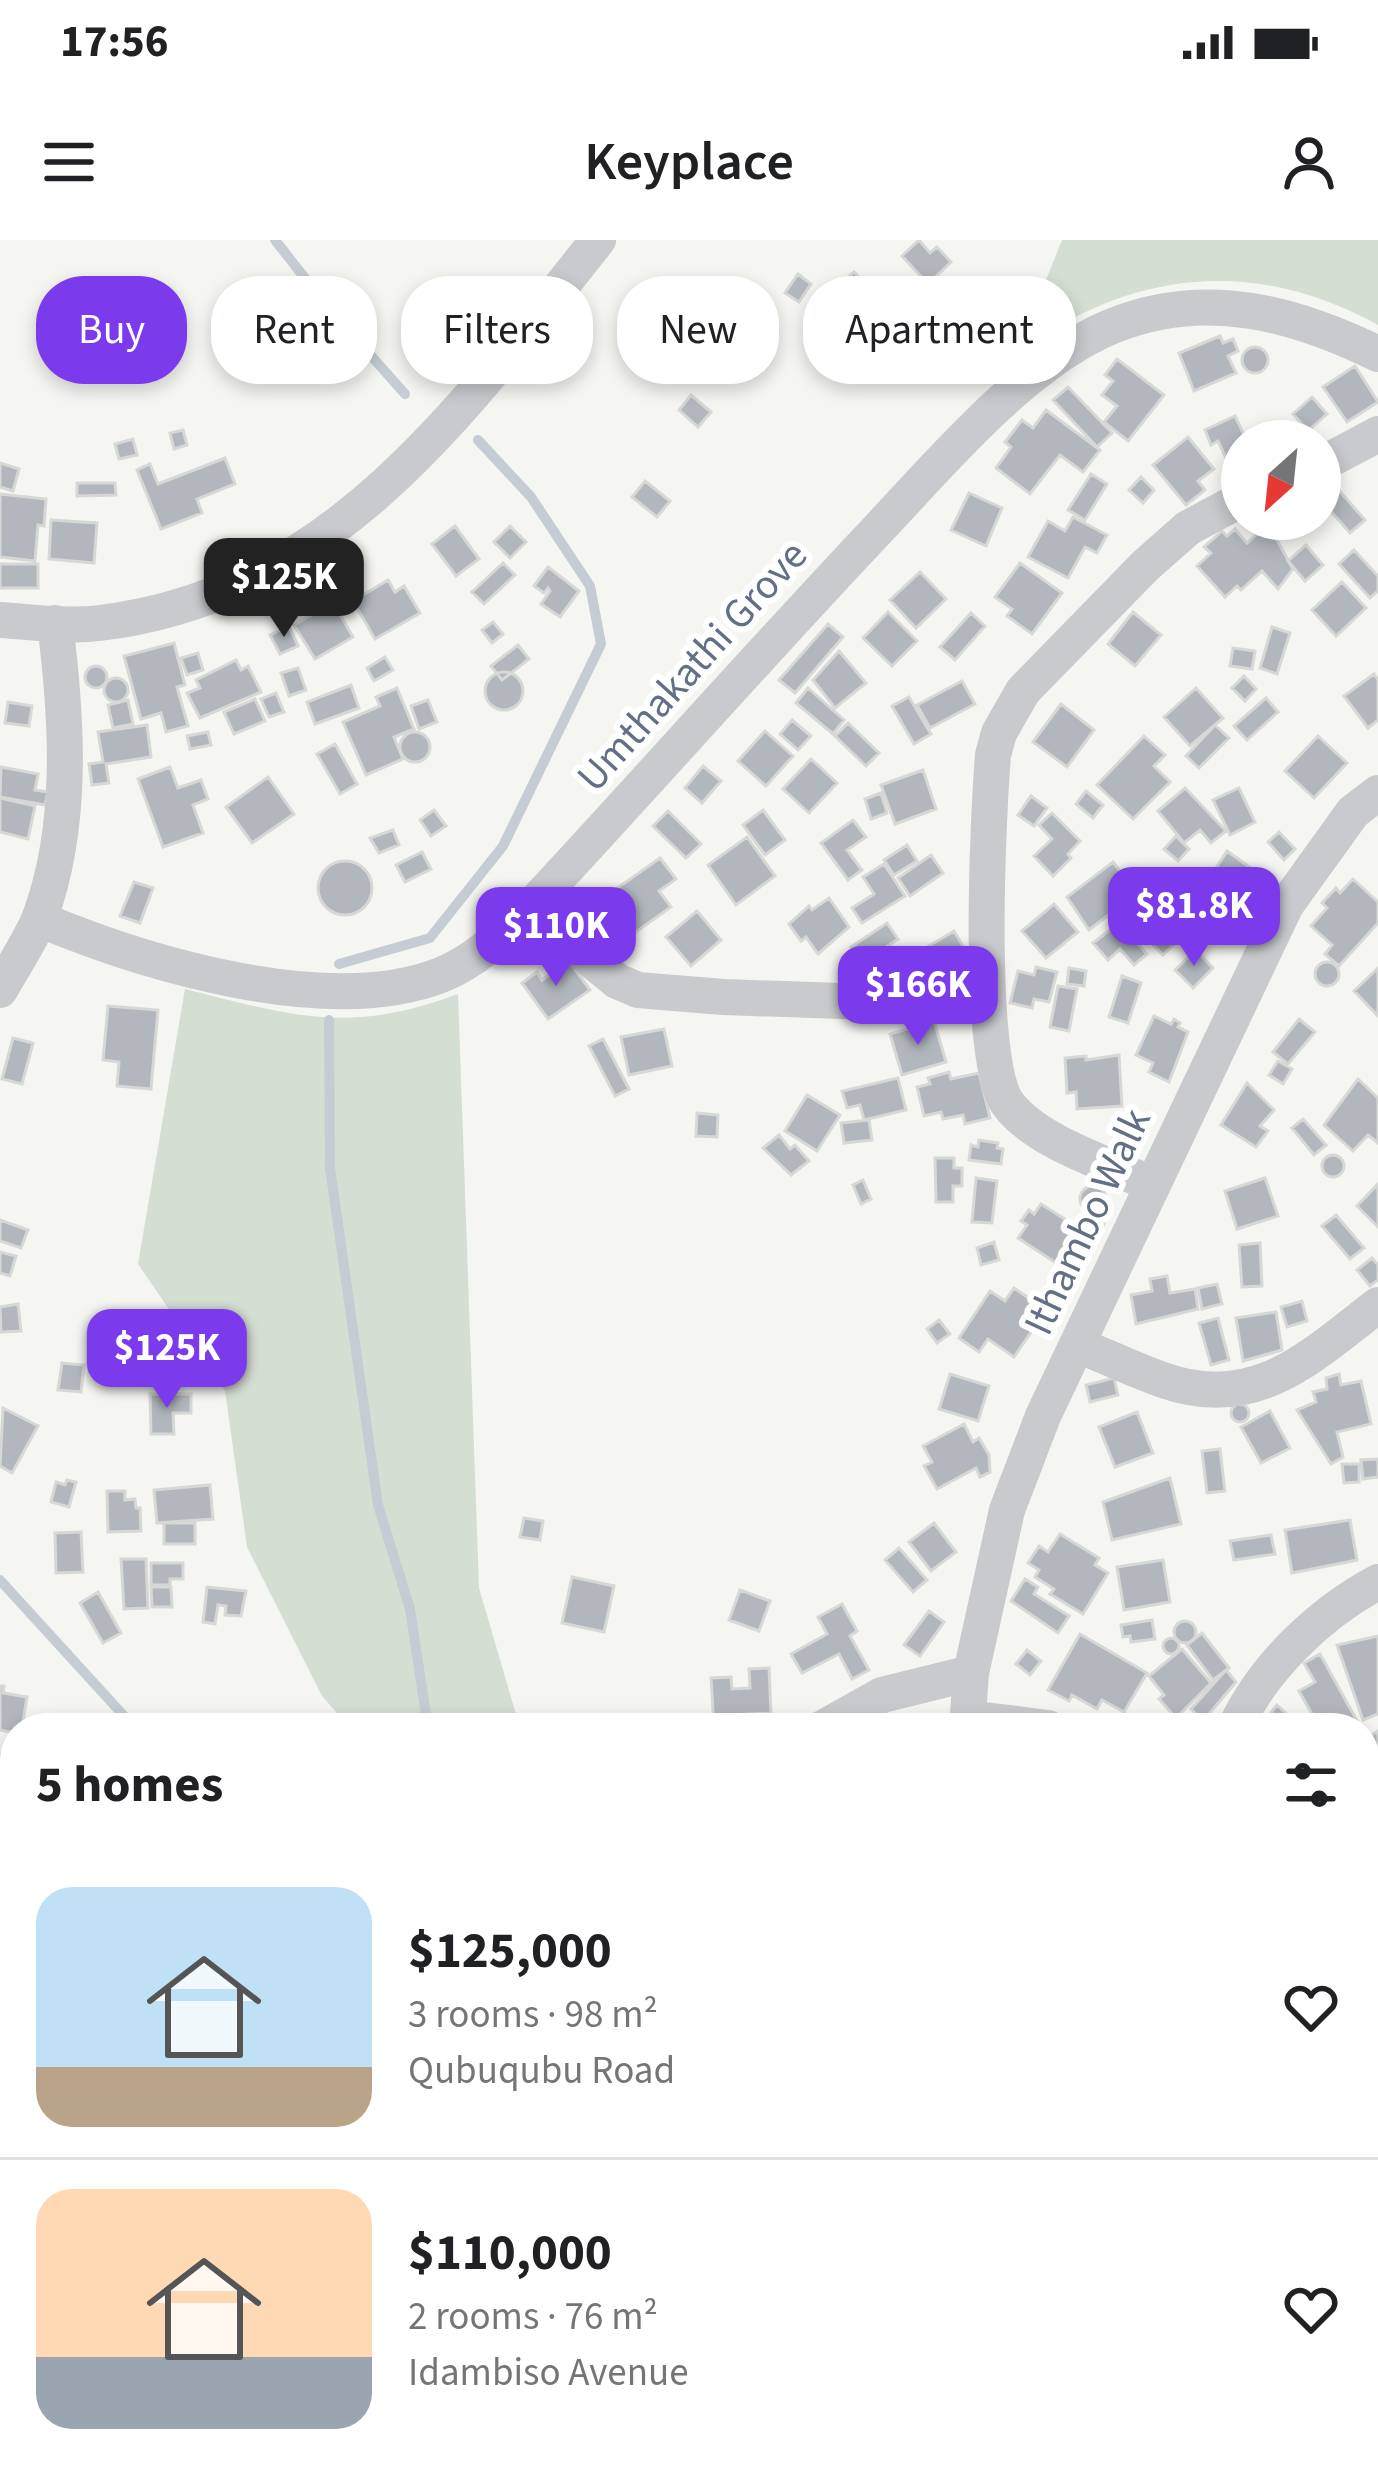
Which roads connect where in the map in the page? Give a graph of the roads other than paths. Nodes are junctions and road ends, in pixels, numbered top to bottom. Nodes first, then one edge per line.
1 (588, 245) edge
2 (1378, 354) edge
3 (1378, 434) edge
4 (1341, 454) edge
5 (1221, 510) edge
6 (0, 620) edge
7 (55, 623) junction
8 (1378, 794) edge
9 (530, 909) junction
10 (39, 919) junction
11 (0, 990) edge
12 (988, 1006) junction
13 (1153, 1185) junction
14 (1378, 1306) edge
15 (1077, 1345) junction
16 (1378, 1582) edge
17 (971, 1672) junction
18 (850, 1713) edge
19 (969, 1713) edge
20 (1245, 1713) edge

1 - 7 street
2 - 9 street, Umthakathi Grove
3 - 4 street
5 - 12 street
6 - 7 street
7 - 10 street
8 - 13 street, Ithambo Walk
9 - 10 street, Umthakathi Grove
9 - 12 street
10 - 11 street
12 - 13 street
13 - 15 street, Ithambo Walk
14 - 15 street
15 - 17 street, Ithambo Walk
16 - 20 street
17 - 18 street
17 - 19 street, Ithambo Walk

